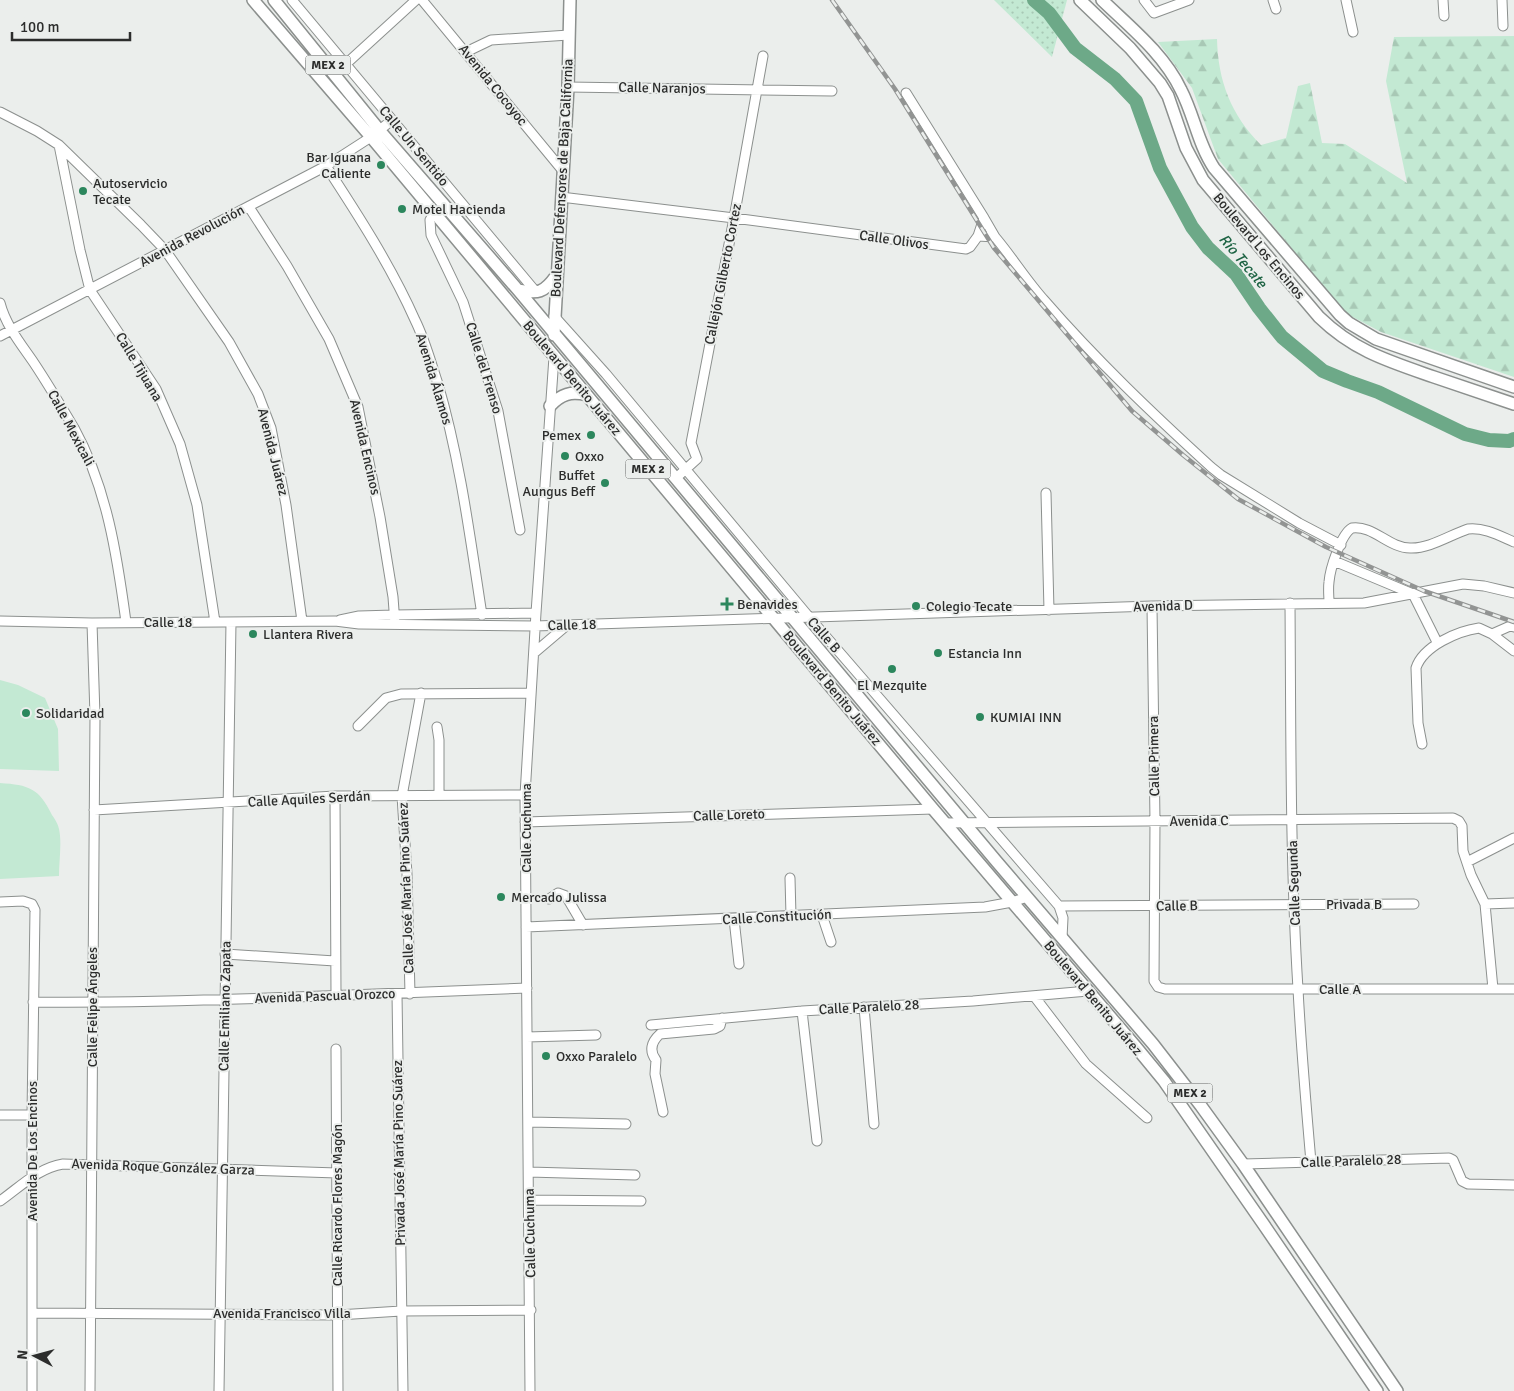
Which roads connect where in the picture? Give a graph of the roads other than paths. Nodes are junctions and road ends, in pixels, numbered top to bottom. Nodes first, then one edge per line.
1 (253, 0) edge
2 (274, 0) edge
3 (292, 0) edge
4 (416, 0) edge
5 (422, 0) edge
6 (570, 0) edge
7 (1080, 0) edge
8 (1102, 0) edge
9 (1144, 0) edge
10 (1189, 0) edge
11 (1346, 0) edge
12 (1444, 0) edge
13 (1502, 0) edge
14 (1117, 14) junction
15 (1444, 16) dead end
16 (1107, 26) junction
17 (1503, 26) dead end
18 (1353, 32) dead end
19 (569, 35) junction
20 (466, 52) junction
21 (763, 56) dead end
22 (345, 65) junction
23 (335, 74) junction
24 (568, 86) junction
25 (757, 88) junction
26 (832, 90) dead end
27 (906, 93) dead end
28 (0, 112) edge
29 (392, 120) junction
30 (376, 134) junction
31 (59, 145) junction
32 (326, 166) junction
33 (563, 171) junction
34 (561, 197) junction
35 (249, 207) junction
36 (434, 212) junction
37 (734, 218) junction
38 (984, 218) junction
39 (978, 236) junction
40 (995, 237) junction
41 (165, 250) junction
42 (556, 276) junction
43 (90, 290) junction
44 (518, 290) junction
45 (536, 292) junction
46 (507, 300) junction
47 (0, 303) edge
48 (554, 316) junction
49 (11, 330) junction
50 (553, 332) junction
51 (0, 336) edge
52 (554, 356) junction
53 (1514, 387) edge
54 (587, 395) junction
55 (1514, 404) edge
56 (550, 406) junction
57 (686, 469) junction
58 (676, 478) junction
59 (1046, 493) dead end
60 (520, 530) dead end
61 (1514, 542) edge
62 (1341, 545) junction
63 (1334, 560) junction
64 (1514, 593) edge
65 (1413, 594) junction
66 (1290, 603) junction
67 (1329, 603) junction
68 (1152, 606) junction
69 (1049, 610) junction
70 (536, 613) junction
71 (482, 614) junction
72 (809, 617) junction
73 (794, 618) junction
74 (773, 619) junction
75 (395, 620) junction
76 (0, 621) edge
77 (302, 621) junction
78 (126, 622) junction
79 (215, 622) junction
80 (231, 622) junction
81 (92, 623) junction
82 (567, 625) junction
83 (535, 626) junction
84 (1514, 627) edge
85 (1492, 634) junction
86 (1437, 642) junction
87 (1514, 650) edge
88 (534, 652) junction
89 (421, 693) junction
90 (531, 693) junction
91 (358, 726) dead end
92 (437, 726) dead end
93 (1422, 744) dead end
94 (526, 795) junction
95 (335, 796) junction
96 (402, 796) junction
97 (439, 796) junction
98 (228, 803) junction
99 (932, 809) junction
100 (94, 810) junction
101 (1291, 820) junction
102 (1155, 821) junction
103 (525, 822) junction
104 (986, 822) junction
105 (945, 823) junction
106 (966, 823) junction
107 (1514, 838) edge
108 (1467, 862) junction
109 (790, 878) dead end
110 (1027, 898) junction
111 (549, 899) dead end
112 (0, 902) edge
113 (1012, 902) junction
114 (1514, 903) edge
115 (1294, 904) junction
116 (1414, 904) dead end
117 (1485, 904) junction
118 (1059, 906) junction
119 (1155, 906) junction
120 (822, 915) junction
121 (791, 916) junction
122 (734, 919) junction
123 (583, 925) junction
124 (526, 927) junction
125 (1062, 938) junction
126 (831, 942) dead end
127 (226, 954) junction
128 (335, 961) junction
129 (739, 964) dead end
130 (527, 988) junction
131 (1165, 989) joint
132 (1298, 989) junction
133 (1493, 989) junction
134 (1514, 989) edge
135 (1088, 991) junction
136 (397, 994) junction
137 (410, 994) junction
138 (336, 995) junction
139 (1034, 996) junction
140 (224, 999) junction
141 (33, 1002) junction
142 (92, 1003) junction
143 (864, 1007) junction
144 (802, 1011) junction
145 (722, 1018) junction
146 (651, 1025) dead end
147 (1118, 1026) junction
148 (596, 1035) dead end
149 (528, 1037) junction
150 (336, 1049) dead end
151 (1171, 1068) junction
152 (664, 1112) dead end
153 (0, 1115) edge
154 (32, 1115) junction
155 (1147, 1118) dead end
156 (529, 1122) junction
157 (626, 1124) dead end
158 (874, 1124) dead end
159 (817, 1141) dead end
160 (1311, 1162) junction
161 (1243, 1164) junction
162 (91, 1165) junction
163 (223, 1169) junction
164 (529, 1172) junction
165 (337, 1173) junction
166 (635, 1175) dead end
167 (32, 1177) junction
168 (1514, 1185) edge
169 (530, 1200) junction
170 (0, 1201) edge
171 (642, 1201) dead end
172 (531, 1310) junction
173 (401, 1311) junction
174 (33, 1313) junction
175 (90, 1313) junction
176 (221, 1313) junction
177 (338, 1314) junction
178 (32, 1391) edge
179 (90, 1391) edge
180 (219, 1391) edge
181 (338, 1391) edge
182 (403, 1391) edge
183 (530, 1391) edge
184 (1376, 1391) edge
185 (1396, 1391) edge

1 - 30 main road, Boulevard Benito Juárez / MEX 2
2 - 23 main road, Boulevard Benito Juárez / MEX 2
3 - 22 street, Calle Un Sentido
4 - 22 street
5 - 20 street, Avenida Cocoyoc
6 - 19 main road, Boulevard Defensores de Baja California
7 - 16 main road, Boulevard Los Encinos
8 - 14 main road, Boulevard Los Encinos
9 - 10 street
11 - 18 street
12 - 15 street
13 - 17 street
14 - 16 main road
14 - 53 main road, Boulevard Los Encinos
16 - 55 main road, Boulevard Los Encinos
19 - 20 street
19 - 24 main road, Boulevard Defensores de Baja California
20 - 33 street, Avenida Cocoyoc
21 - 25 street, Callejón Gilberto Cortez
22 - 23 street
22 - 29 street, Calle Un Sentido
23 - 30 main road, Boulevard Benito Juárez / MEX 2
24 - 25 street, Calle Naranjos
24 - 33 main road, Boulevard Defensores de Baja California
25 - 26 street, Calle Naranjos
25 - 37 street, Callejón Gilberto Cortez
27 - 38 street
28 - 31 street, Avenida Juárez
29 - 30 street, Avenida Revolución
29 - 45 street, Calle Un Sentido
30 - 32 street, Avenida Revolución
30 - 36 main road, Boulevard Benito Juárez / MEX 2
30 - 44 main road, Boulevard Benito Juárez / MEX 2
31 - 41 street, Avenida Juárez
31 - 43 street, Calle Tijuana
32 - 35 street, Avenida Revolución
32 - 71 street, Avenida Álamos
33 - 34 main road, Boulevard Defensores de Baja California
34 - 37 street, Calle Olivos
34 - 42 main road, Boulevard Defensores de Baja California
35 - 41 street, Avenida Revolución
35 - 75 street, Avenida Encinos
36 - 46 main road, Boulevard Benito Juárez / MEX 2
36 - 60 street, Calle del Frenso
37 - 39 street, Calle Olivos
37 - 57 street, Callejón Gilberto Cortez
38 - 39 street
38 - 40 street
39 - 40 street
40 - 62 street
41 - 43 street, Avenida Revolución
41 - 77 street, Avenida Juárez
42 - 45 main road
42 - 48 main road, Boulevard Defensores de Baja California
43 - 49 street, Avenida Revolución
43 - 79 street, Calle Tijuana
44 - 45 main road
44 - 50 main road, Boulevard Benito Juárez / MEX 2
46 - 50 main road
46 - 52 main road, Boulevard Benito Juárez / MEX 2
47 - 49 street, Calle Mexicali
48 - 50 main road, Boulevard Defensores de Baja California
48 - 57 street, Calle B
49 - 51 street, Avenida Revolución
49 - 78 street, Calle Mexicali
50 - 52 main road, Boulevard Defensores de Baja California
50 - 58 main road, Boulevard Benito Juárez / MEX 2
52 - 54 main road, Boulevard Benito Juárez / MEX 2
52 - 56 street, Calle Cuchuma
54 - 56 main road
54 - 74 main road, Boulevard Benito Juárez / MEX 2
56 - 70 street, Calle Cuchuma
57 - 58 street
57 - 72 street, Calle B
58 - 73 main road, Boulevard Benito Juárez / MEX 2
59 - 69 street
61 - 62 street
62 - 63 street
63 - 65 street
63 - 67 street
64 - 65 street, Avenida D
65 - 67 street, Avenida D
65 - 86 street
66 - 67 street, Avenida D
66 - 68 street, Avenida D
66 - 101 street, Calle Segunda
68 - 69 street, Avenida D
68 - 102 street, Calle Primera
69 - 72 street, Avenida D
70 - 71 street, Calle 18
70 - 83 street, Calle Cuchuma
71 - 75 street, Calle 18
72 - 73 street, Calle 18
72 - 104 street, Calle B
73 - 74 street, Calle 18
73 - 106 main road, Boulevard Benito Juárez / MEX 2
74 - 82 street, Calle 18
74 - 99 main road, Boulevard Benito Juárez / MEX 2
75 - 77 street, Calle 18
75 - 83 street, Calle 18
76 - 81 street, Calle 18
77 - 80 street, Calle 18
78 - 79 street, Calle 18
78 - 81 street, Calle 18
79 - 80 street, Calle 18
80 - 98 street, Calle Emiliano Zapata
81 - 100 street, Calle Felipe Ángeles
82 - 83 street, Calle 18
82 - 88 street
83 - 88 street, Calle Cuchuma
84 - 85 street
85 - 86 street
85 - 87 street
86 - 93 street
88 - 90 street, Calle Cuchuma
89 - 90 street
89 - 91 street
89 - 96 street, Calle José María Pino Suárez
90 - 94 street, Calle Cuchuma
92 - 97 street
94 - 97 street, Calle Aquiles Serdán
94 - 103 street, Calle Cuchuma
95 - 96 street, Calle Aquiles Serdán
95 - 98 street, Calle Aquiles Serdán
95 - 128 street
96 - 97 street, Calle Aquiles Serdán
96 - 137 street, Calle José María Pino Suárez
98 - 100 street, Calle Aquiles Serdán
98 - 127 street, Calle Emiliano Zapata
99 - 103 street, Calle Loreto
99 - 105 main road, Boulevard Benito Juárez / MEX 2
100 - 142 street, Calle Felipe Ángeles
101 - 102 street, Avenida C
101 - 108 street, Avenida C
101 - 115 street, Calle Segunda
102 - 104 street, Avenida C
102 - 119 street, Calle Primera
103 - 124 street, Calle Cuchuma
104 - 106 street, Avenida C
104 - 118 street, Calle B
105 - 106 street, Avenida C
105 - 113 main road, Boulevard Benito Juárez / MEX 2
106 - 110 main road, Boulevard Benito Juárez / MEX 2
107 - 108 street
108 - 117 street
109 - 121 street
110 - 113 street, Calle Constitución
110 - 125 main road, Boulevard Benito Juárez / MEX 2
111 - 123 street
112 - 141 street, Avenida De Los Encinos
113 - 120 street, Calle Constitución
113 - 135 main road, Boulevard Benito Juárez / MEX 2
114 - 117 street
115 - 116 street, Privada B
115 - 119 street, Calle B
115 - 132 street, Calle Segunda
117 - 133 street
118 - 119 street, Calle B
118 - 125 street
119 - 131 street, Calle Primera
120 - 121 street, Calle Constitución
120 - 126 street
121 - 122 street, Calle Constitución
122 - 123 street, Calle Constitución
122 - 129 street
123 - 124 street, Calle Constitución
124 - 130 street, Calle Cuchuma
125 - 151 main road, Boulevard Benito Juárez / MEX 2
127 - 128 street
127 - 140 street, Calle Emiliano Zapata
128 - 138 street
130 - 137 street, Avenida Pascual Orozco
130 - 149 street, Calle Cuchuma
131 - 132 street, Calle A
132 - 133 street, Calle A
132 - 160 street, Calle Segunda
133 - 134 street, Calle A
135 - 139 street, Calle Paralelo 28
135 - 147 main road, Boulevard Benito Juárez / MEX 2
136 - 137 street, Avenida Pascual Orozco
136 - 138 street, Avenida Pascual Orozco
136 - 173 street, Privada José María Pino Suárez
138 - 140 street, Avenida Pascual Orozco
139 - 143 street, Calle Paralelo 28
139 - 155 street
140 - 142 street, Avenida Pascual Orozco
140 - 163 street, Calle Emiliano Zapata
141 - 142 street, Avenida Pascual Orozco
141 - 154 street, Avenida De Los Encinos
142 - 162 street, Calle Felipe Ángeles
143 - 144 street, Calle Paralelo 28
143 - 158 street
144 - 145 street, Calle Paralelo 28
144 - 159 street
145 - 146 street, Calle Paralelo 28
145 - 152 street
147 - 151 main road
147 - 184 main road, Boulevard Benito Juárez / MEX 2
148 - 149 street
149 - 156 street, Calle Cuchuma
150 - 165 street, Calle Ricardo Flores Magón
151 - 161 main road, Boulevard Benito Juárez / MEX 2
153 - 154 street
154 - 167 street, Avenida De Los Encinos
156 - 157 street
156 - 164 street, Calle Cuchuma
160 - 161 street, Calle Paralelo 28
160 - 168 street, Calle Paralelo 28
161 - 185 main road, Boulevard Benito Juárez / MEX 2
162 - 163 street, Avenida Roque González Garza
162 - 167 street, Avenida Roque González Garza
162 - 175 street, Calle Felipe Ángeles
163 - 165 street, Avenida Roque González Garza
163 - 176 street, Calle Emiliano Zapata
164 - 166 street
164 - 169 street, Calle Cuchuma
165 - 177 street, Calle Ricardo Flores Magón
167 - 170 street, Avenida Roque González Garza
167 - 174 street, Avenida De Los Encinos
169 - 171 street
169 - 172 street, Calle Cuchuma
172 - 173 street, Avenida Francisco Villa
172 - 183 street, Calle Cuchuma
173 - 177 street, Avenida Francisco Villa
173 - 182 street
174 - 175 street, Avenida Francisco Villa
174 - 178 street, Avenida De Los Encinos
175 - 176 street, Avenida Francisco Villa
175 - 179 street, Calle Felipe Ángeles
176 - 177 street, Avenida Francisco Villa
176 - 180 street, Calle Emiliano Zapata
177 - 181 street, Calle Ricardo Flores Magón

